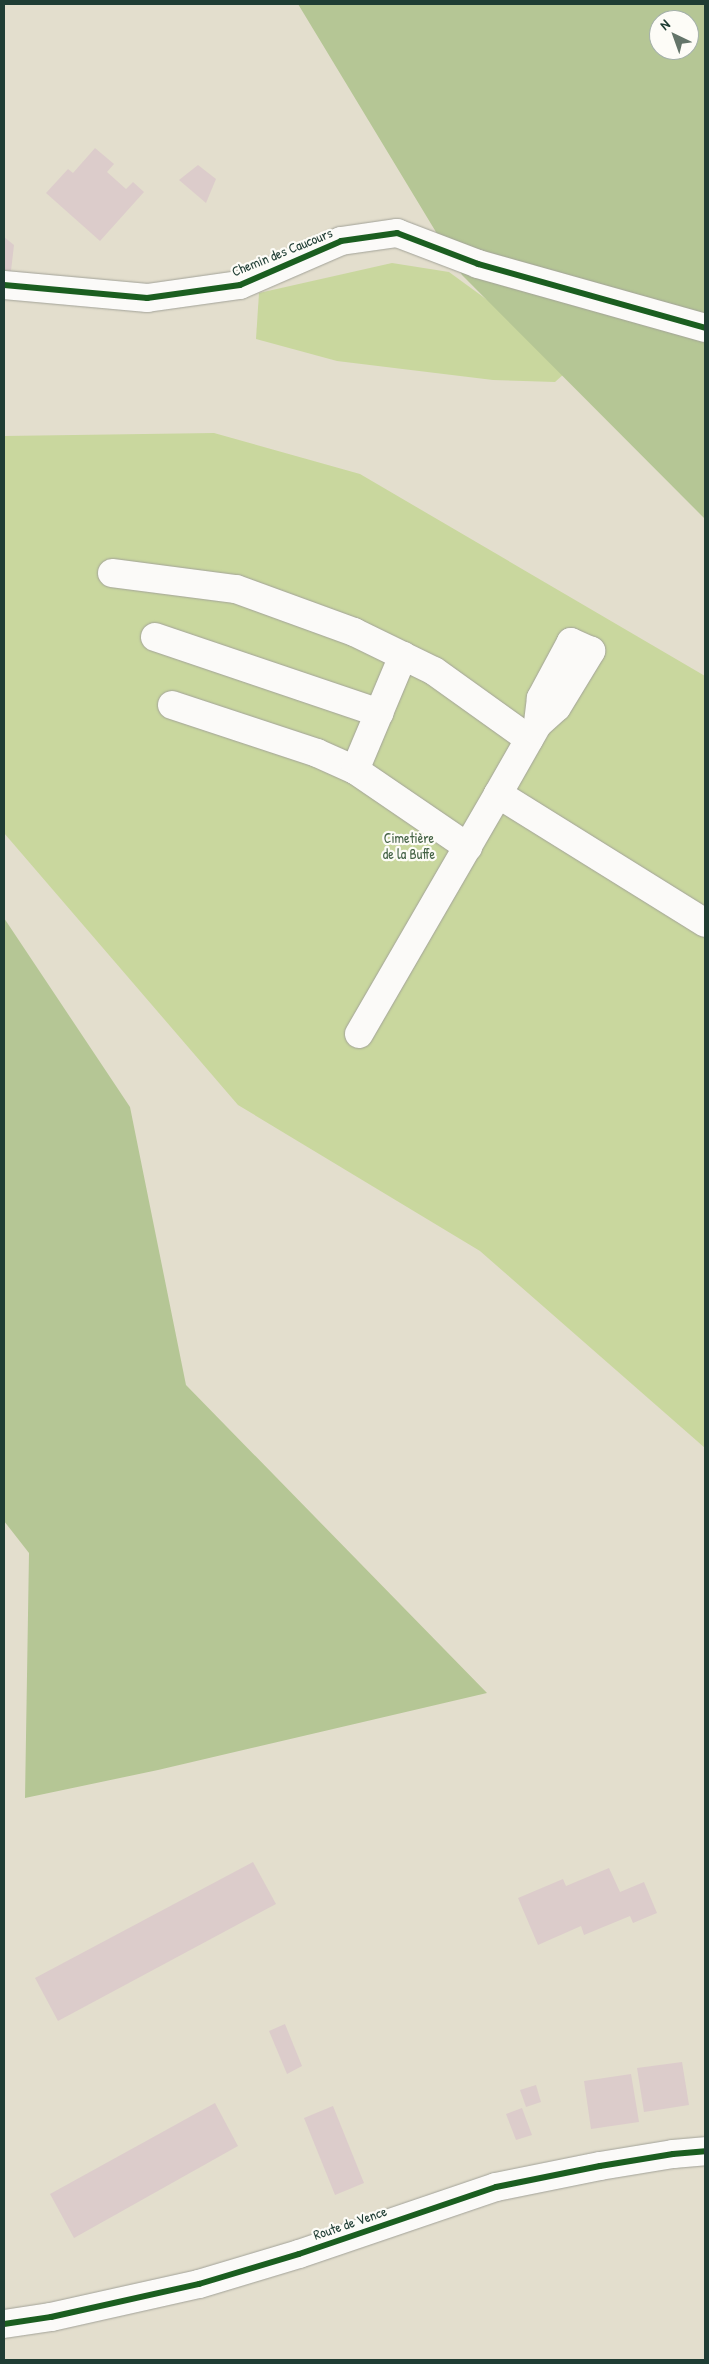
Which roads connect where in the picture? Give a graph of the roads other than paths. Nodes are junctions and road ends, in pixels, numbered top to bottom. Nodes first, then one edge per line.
1 (4, 285) edge
2 (705, 328) edge
3 (112, 573) dead end
4 (155, 638) dead end
5 (403, 656) junction
6 (172, 706) dead end
7 (379, 713) junction
8 (355, 770) junction
9 (498, 794) junction
10 (468, 847) junction
11 (705, 922) edge
12 (359, 1034) dead end
13 (705, 2151) edge
14 (4, 2324) edge

1 - 2 street, Chemin des Caucours
3 - 5 street
4 - 7 street
5 - 7 street
5 - 9 street
6 - 8 street
7 - 8 street
8 - 10 street
9 - 10 street
9 - 11 street
10 - 12 street
13 - 14 street, Route de Vence

